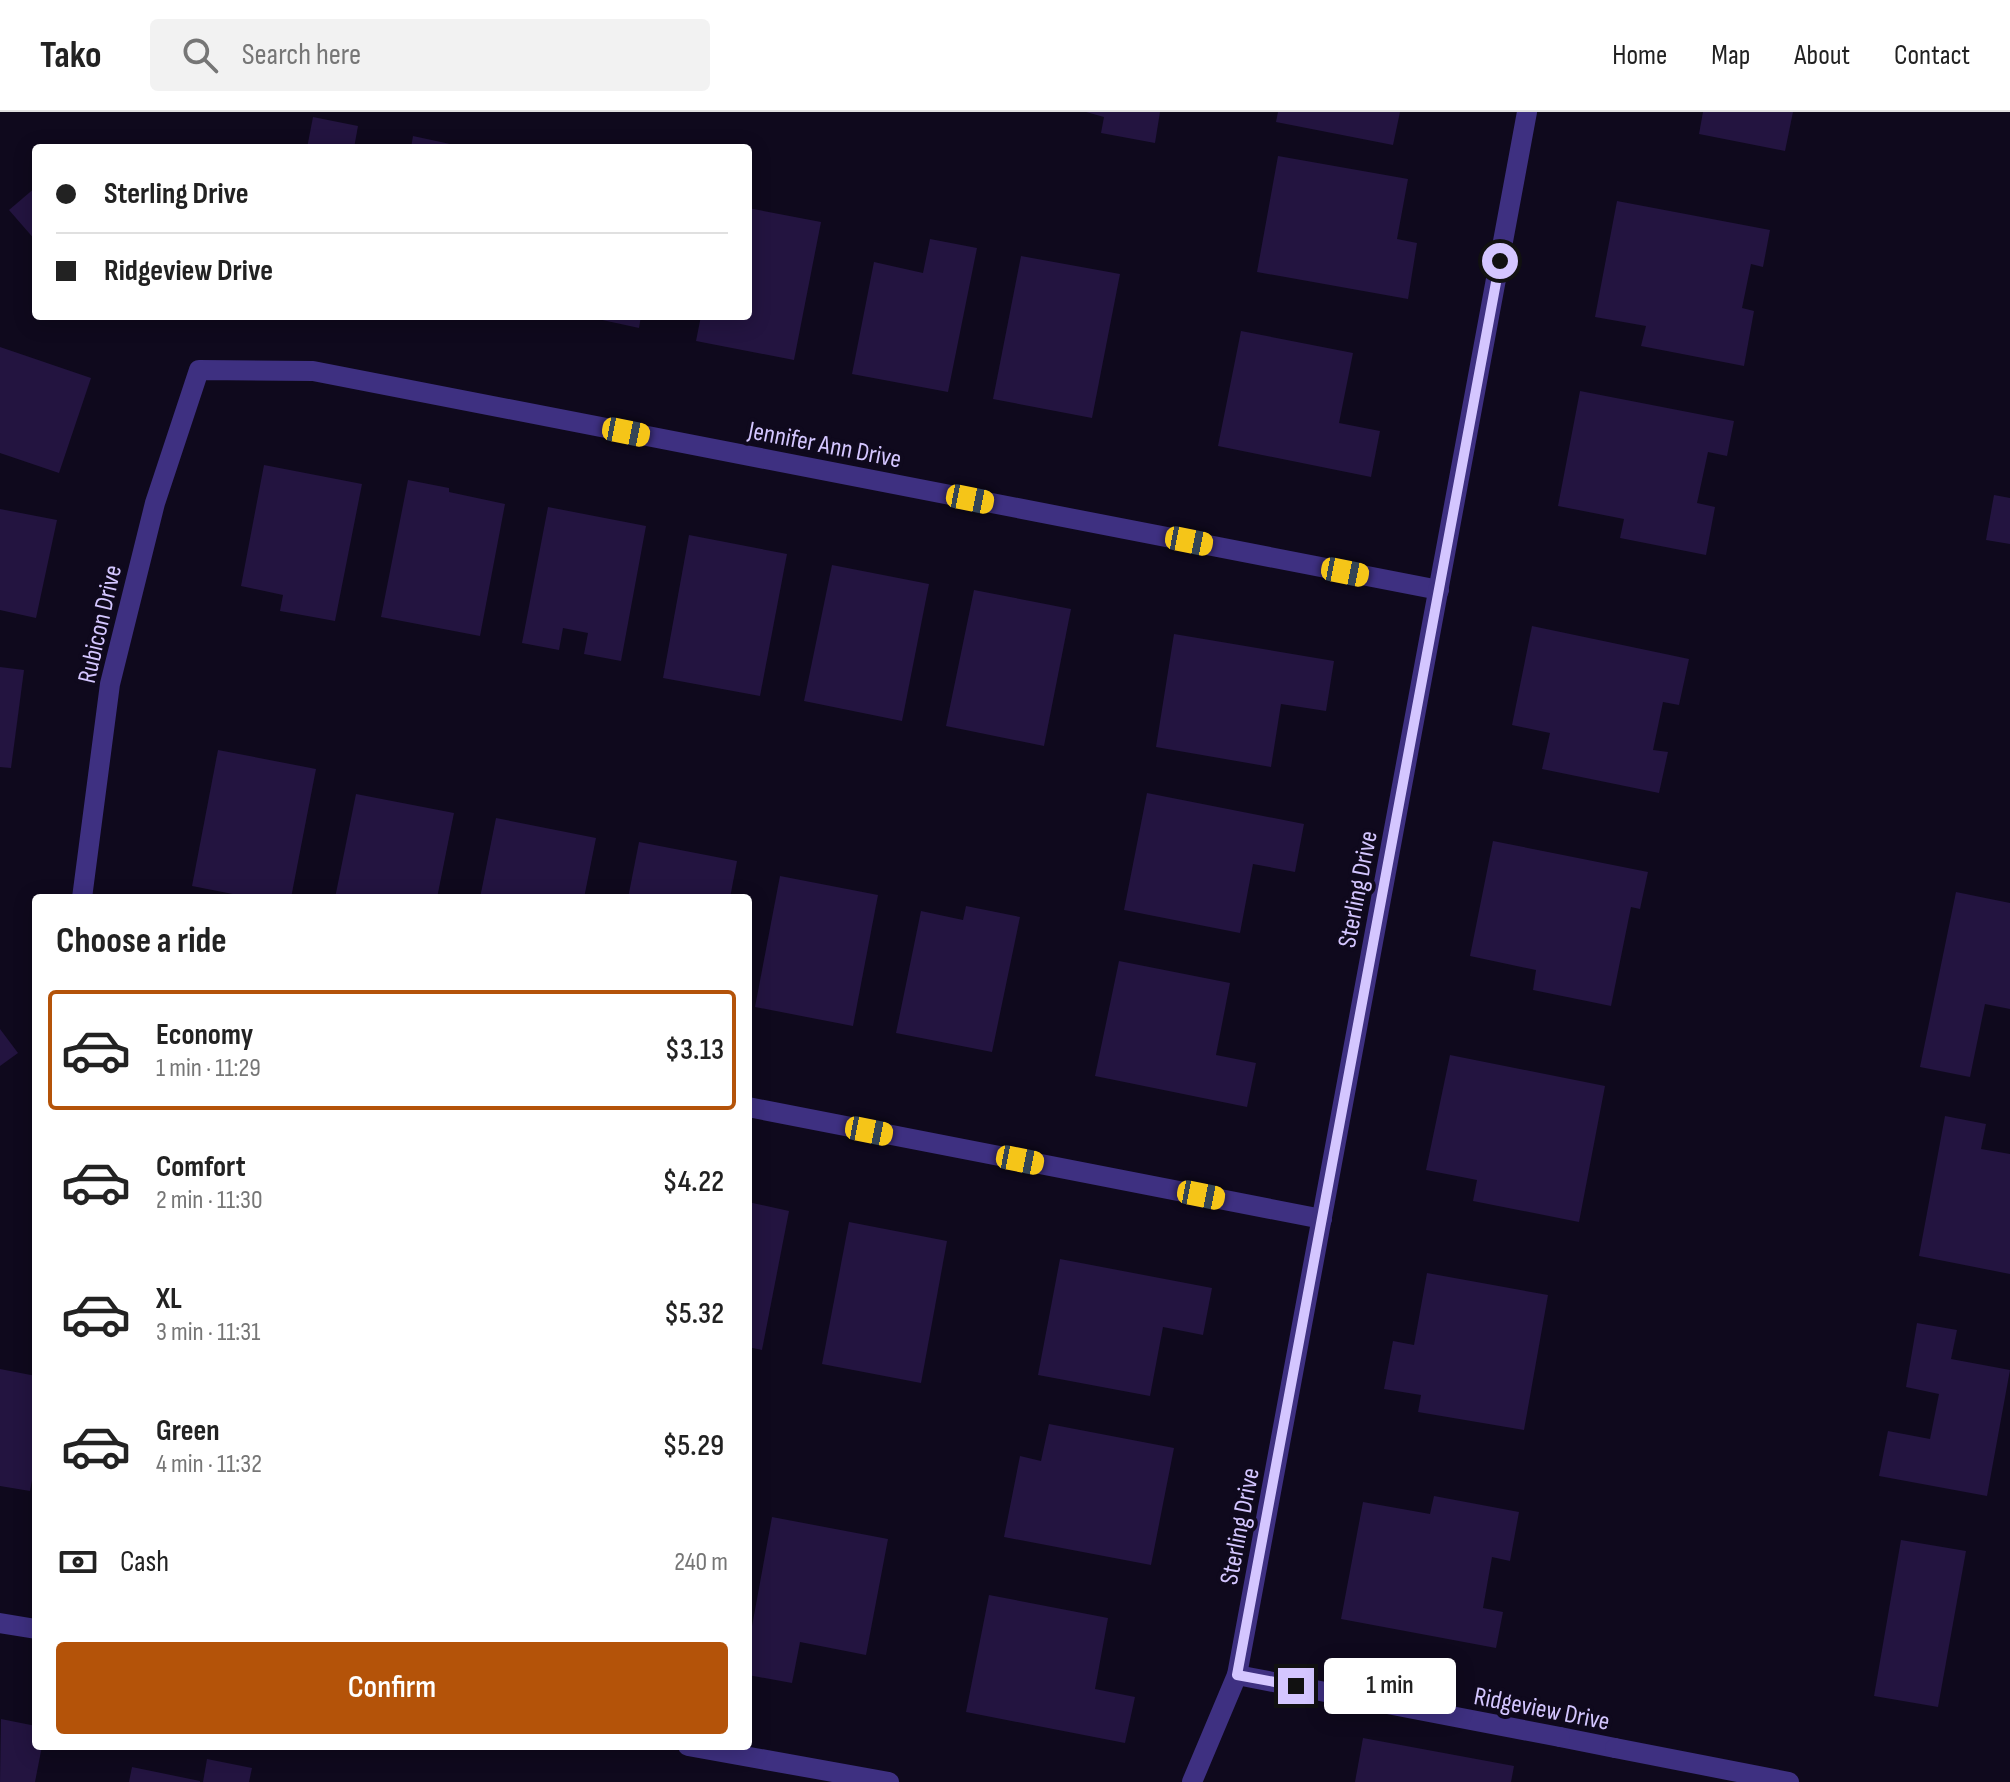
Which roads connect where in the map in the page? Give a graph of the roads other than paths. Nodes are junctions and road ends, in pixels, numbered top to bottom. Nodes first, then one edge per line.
1 (1527, 112) edge
2 (199, 370) joint
3 (1439, 590) junction
4 (83, 894) edge
5 (752, 1108) edge
6 (1322, 1219) junction
7 (0, 1623) edge
8 (32, 1628) edge
9 (1237, 1675) junction
10 (710, 1750) edge
11 (889, 1782) edge
12 (1192, 1782) edge
13 (1789, 1782) edge

1 - 3 street, Sterling Drive
2 - 3 street, Jennifer Ann Drive
2 - 4 street, Rubicon Drive
3 - 6 street, Sterling Drive
5 - 6 street
6 - 9 street, Sterling Drive
7 - 8 street
9 - 12 street, Sterling Drive
9 - 13 street, Ridgeview Drive
10 - 11 street

